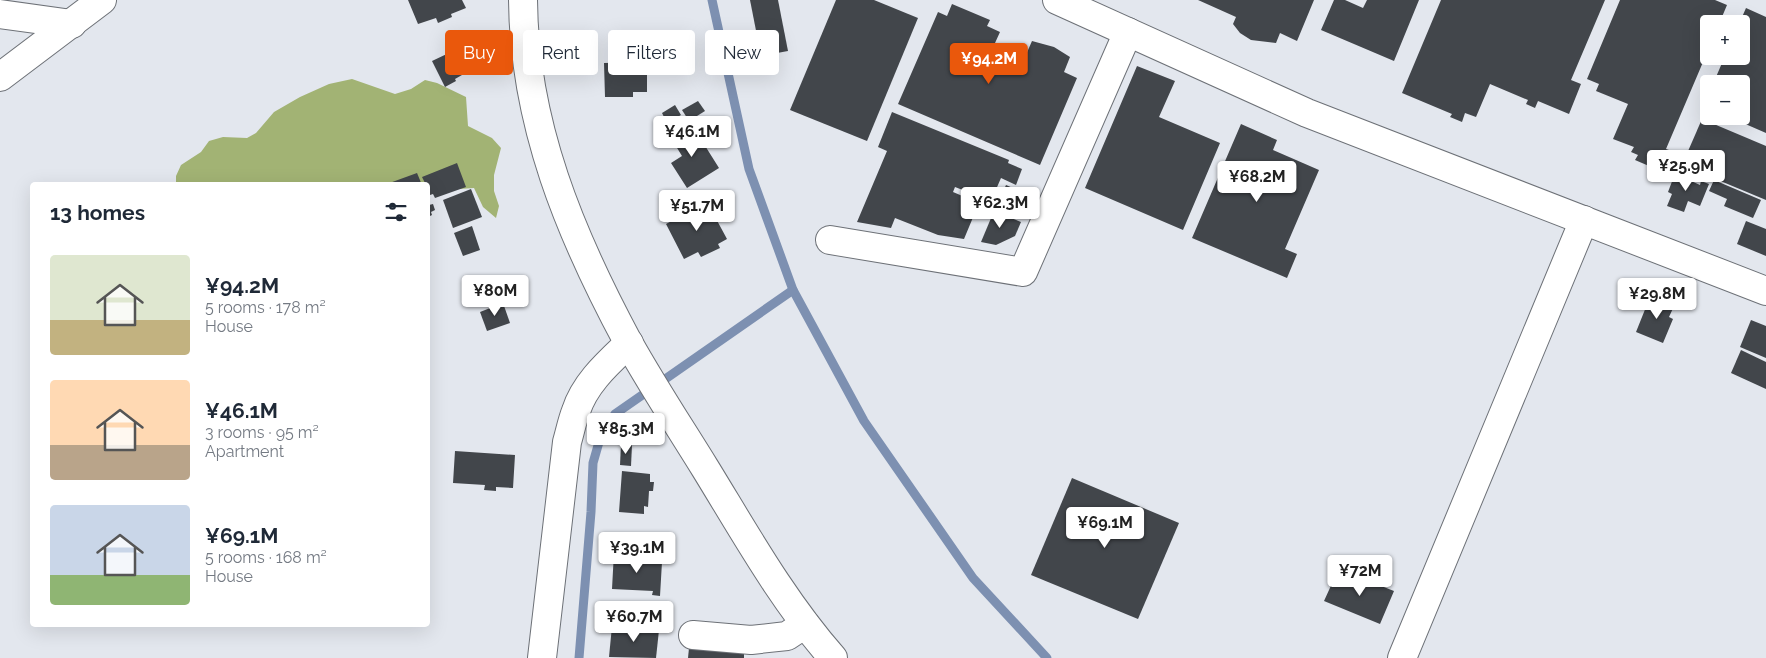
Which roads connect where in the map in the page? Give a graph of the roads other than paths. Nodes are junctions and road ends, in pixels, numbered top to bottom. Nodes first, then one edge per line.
1 (102, 0) edge
2 (523, 0) edge
3 (1057, 0) edge
4 (0, 14) edge
5 (72, 24) junction
6 (1128, 32) junction
7 (0, 77) edge
8 (1584, 220) junction
9 (830, 240) dead end
10 (1766, 291) edge
11 (629, 343) junction
12 (806, 624) junction
13 (693, 635) dead end
14 (542, 658) edge
15 (833, 658) edge
16 (1402, 658) edge

1 - 5 street
2 - 11 street
3 - 6 street
4 - 5 street
5 - 7 street
6 - 8 street
6 - 9 street
8 - 10 street
8 - 16 street
11 - 12 street
11 - 14 street
12 - 13 street
12 - 15 street

